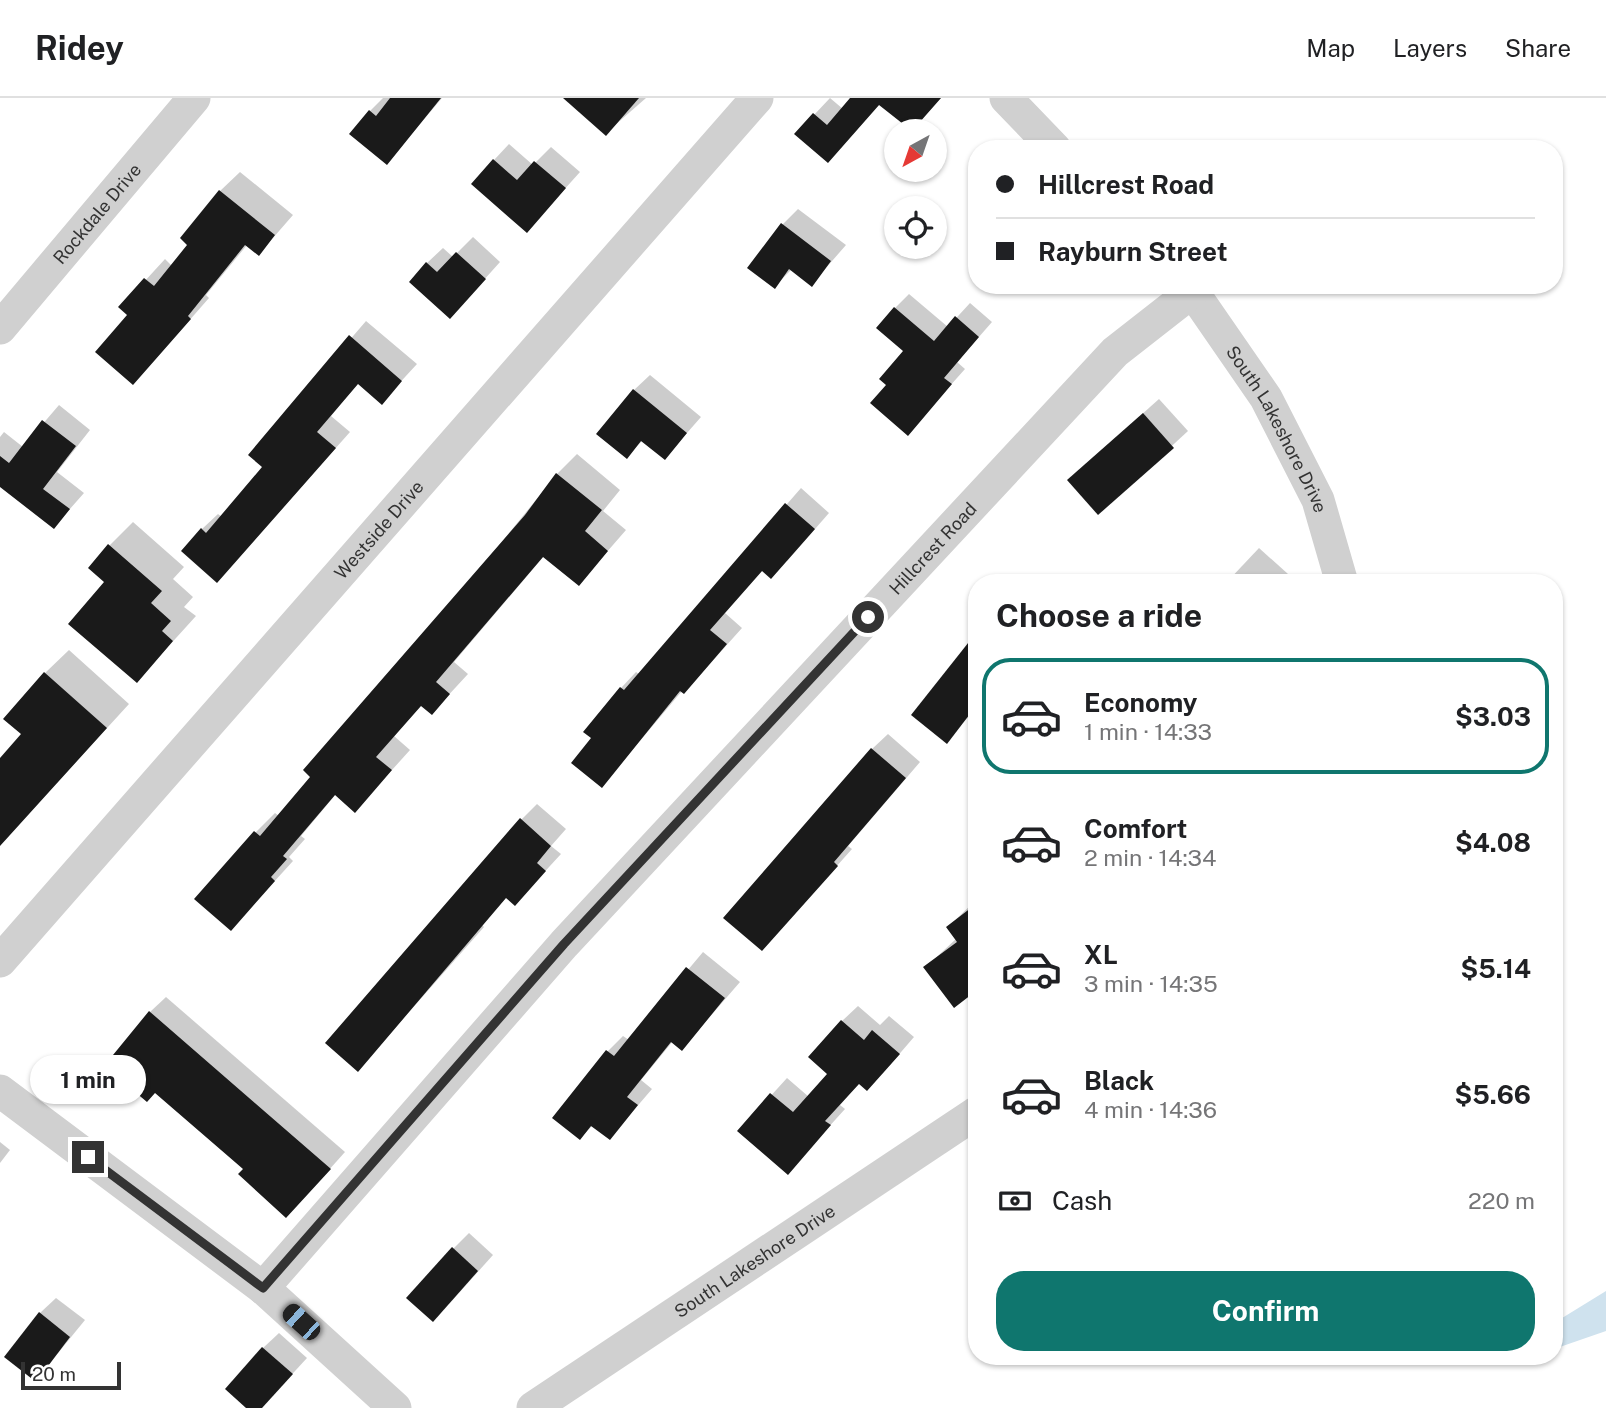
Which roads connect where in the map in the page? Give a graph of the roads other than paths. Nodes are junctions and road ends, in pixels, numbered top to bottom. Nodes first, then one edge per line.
1 (194, 98) edge
2 (757, 98) edge
3 (1006, 98) edge
4 (1046, 140) edge
5 (1183, 294) edge
6 (1194, 294) edge
7 (0, 328) edge
8 (1339, 574) edge
9 (0, 961) edge
10 (0, 1091) edge
11 (968, 1118) edge
12 (263, 1288) junction
13 (395, 1408) edge
14 (533, 1408) edge

1 - 7 street, Rockdale Drive
2 - 9 street, Westside Drive
3 - 4 street
5 - 12 street, Hillcrest Road
6 - 8 street, South Lakeshore Drive
10 - 12 street
11 - 14 street, South Lakeshore Drive
12 - 13 street

